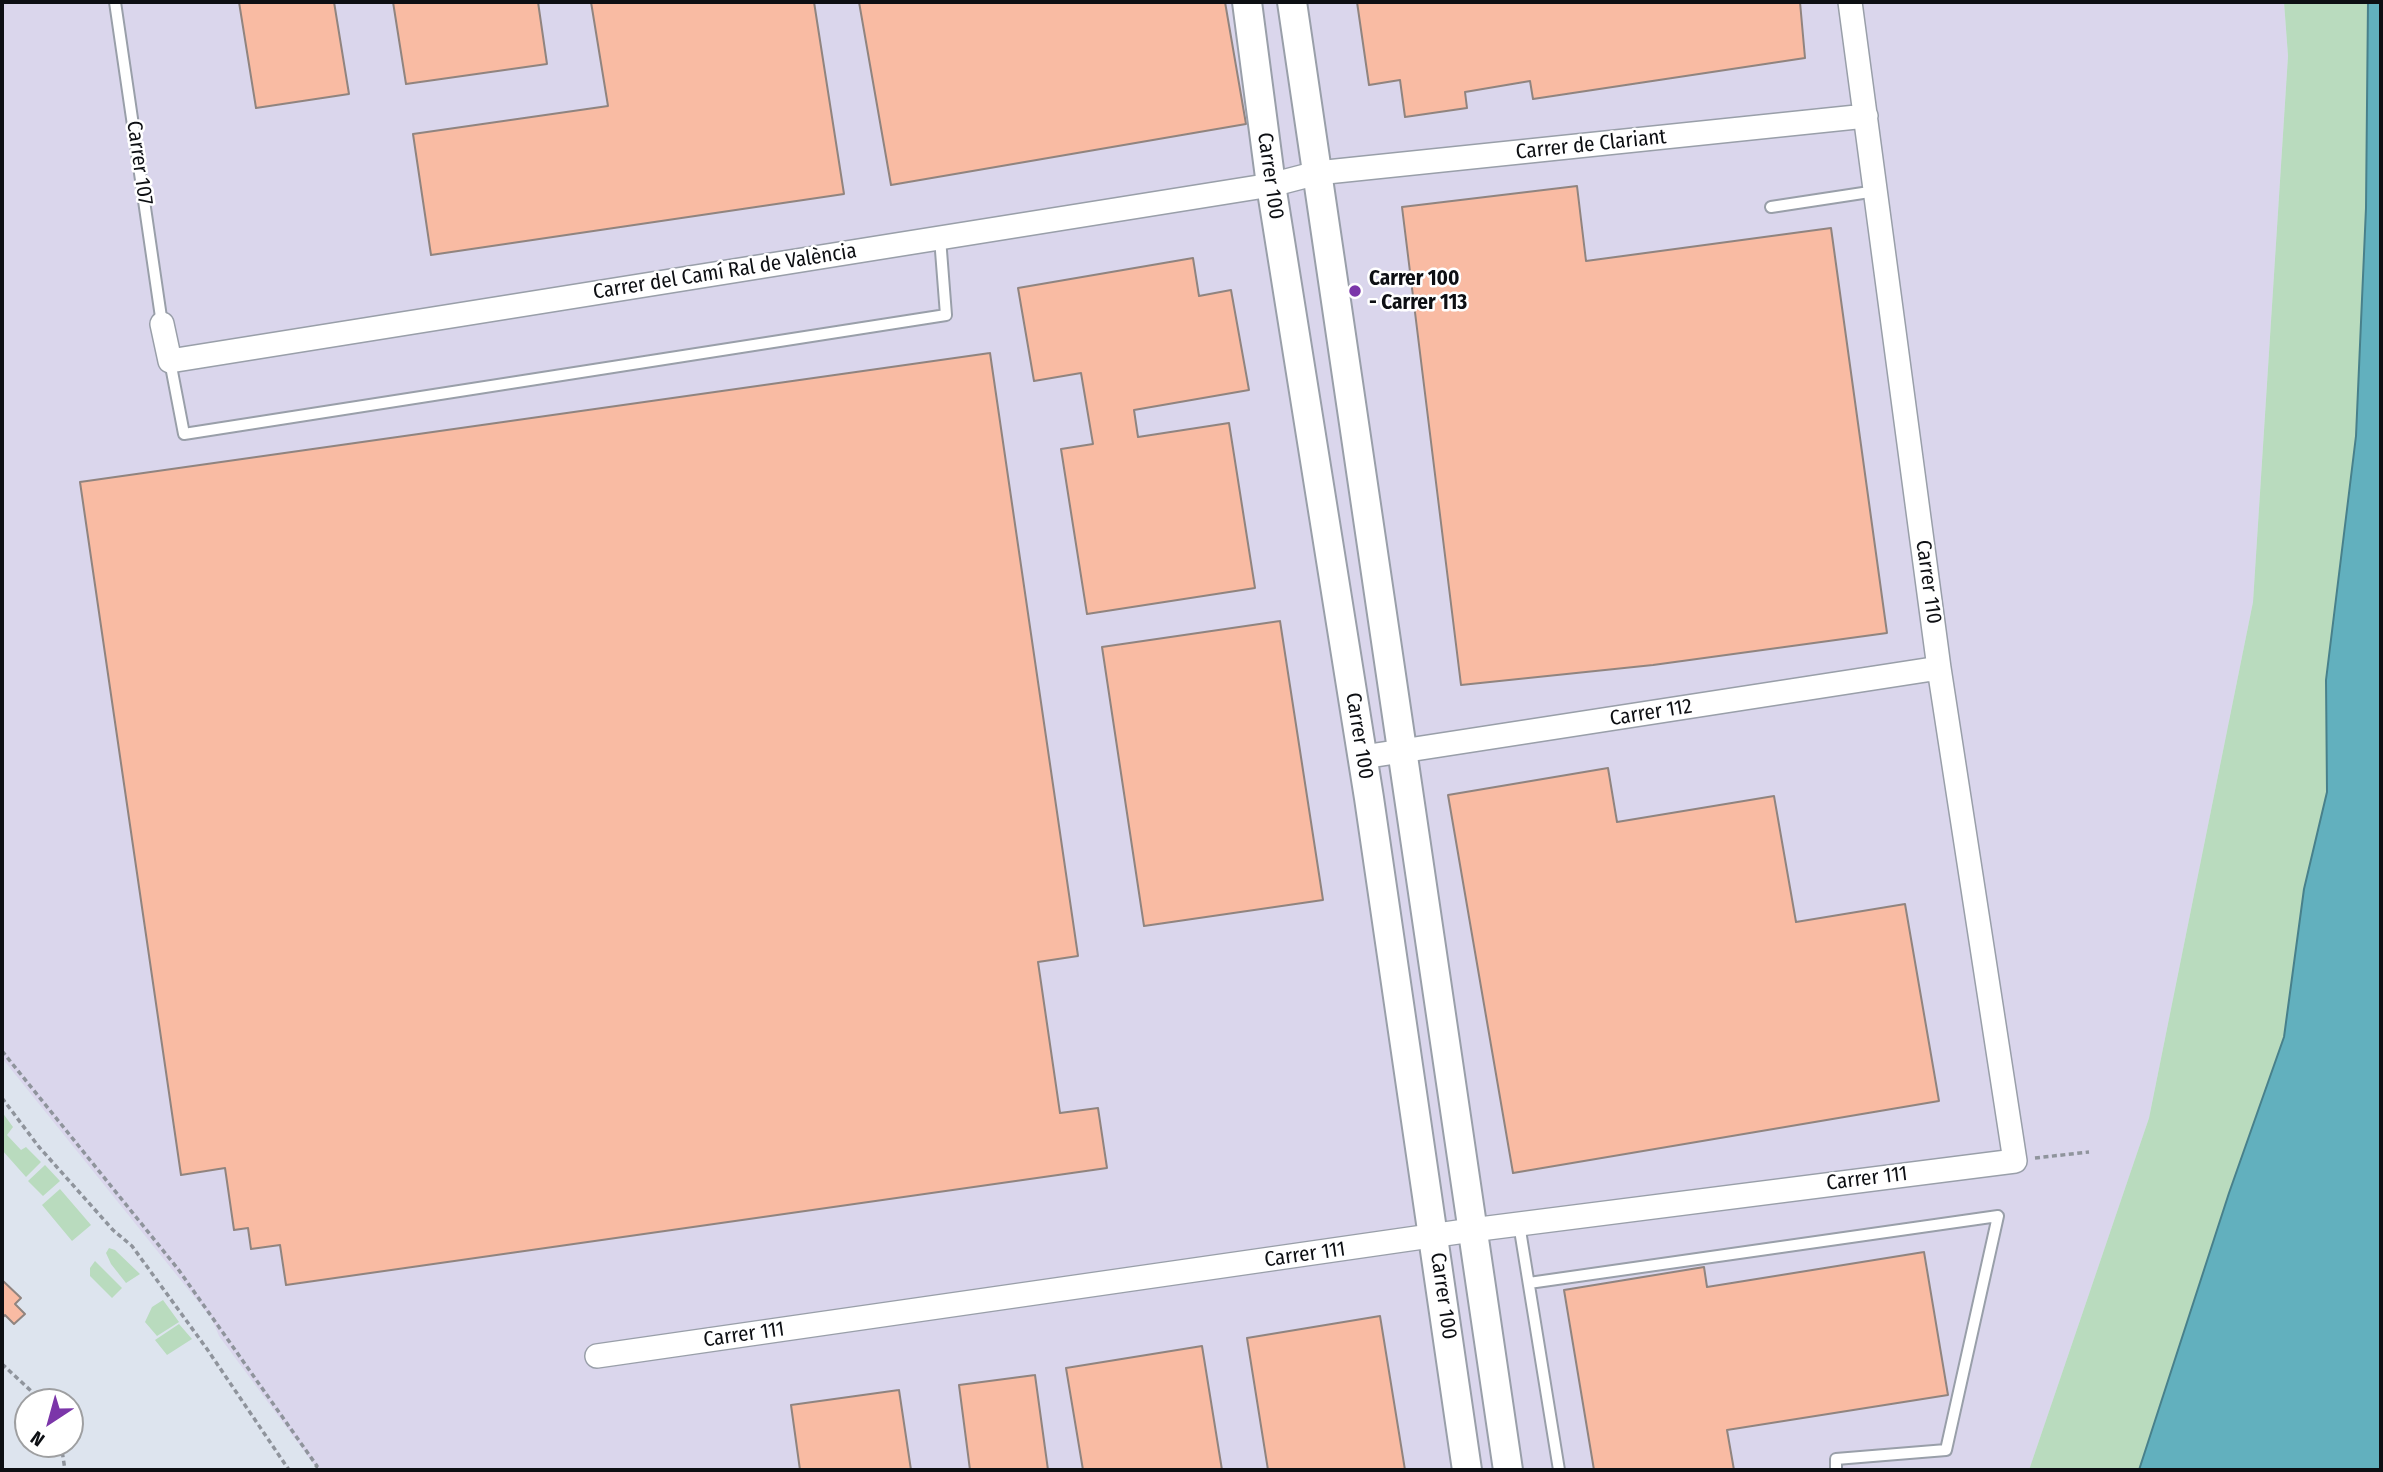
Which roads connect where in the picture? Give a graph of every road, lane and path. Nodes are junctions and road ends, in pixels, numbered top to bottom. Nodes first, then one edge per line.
1 (115, 2) edge
2 (1247, 2) edge
3 (1292, 2) edge
4 (1850, 2) edge
5 (1866, 116) junction
6 (1317, 173) junction
7 (1271, 185) junction
8 (1876, 191) junction
9 (1771, 207) dead end
10 (940, 238) junction
11 (162, 324) joint
12 (170, 361) junction
13 (1939, 668) junction
14 (1402, 751) junction
15 (1363, 757) junction
16 (2, 1051) edge
17 (2, 1098) edge
18 (2089, 1152) dead end
19 (2015, 1160) junction
20 (1519, 1224) junction
21 (1472, 1230) junction
22 (1434, 1236) junction
23 (1529, 1283) junction
24 (597, 1356) dead end
25 (2, 1364) edge
26 (28, 1388) edge
27 (289, 1470) edge
28 (314, 1470) edge
29 (1467, 1470) edge
30 (1508, 1470) edge
31 (1559, 1470) edge
32 (1836, 1470) edge

1 - 11 lane, Carrer 107
2 - 7 street, Carrer 100
3 - 6 street, Carrer 100
4 - 5 street, Carrer 110
5 - 6 street, Carrer de Clariant
5 - 8 street, Carrer 110
6 - 7 street, Carrer del Camí Ral de València
6 - 14 street, Carrer 100
7 - 10 street, Carrer del Camí Ral de València
7 - 15 street, Carrer 100
8 - 9 lane
8 - 13 street, Carrer 110
10 - 12 street, Carrer del Camí Ral de València
10 - 12 lane
11 - 12 street
13 - 14 street, Carrer 112
13 - 19 street, Carrer 110
14 - 15 street, Carrer 112
14 - 21 street, Carrer 100
15 - 22 street, Carrer 100
16 - 28 path
17 - 27 path
18 - 19 path
19 - 20 street, Carrer 111
20 - 21 street, Carrer 111
20 - 23 lane
21 - 22 street, Carrer 111
21 - 30 street, Carrer 100
22 - 24 street, Carrer 111
22 - 29 street, Carrer 100
23 - 31 lane
23 - 32 lane
25 - 26 path

